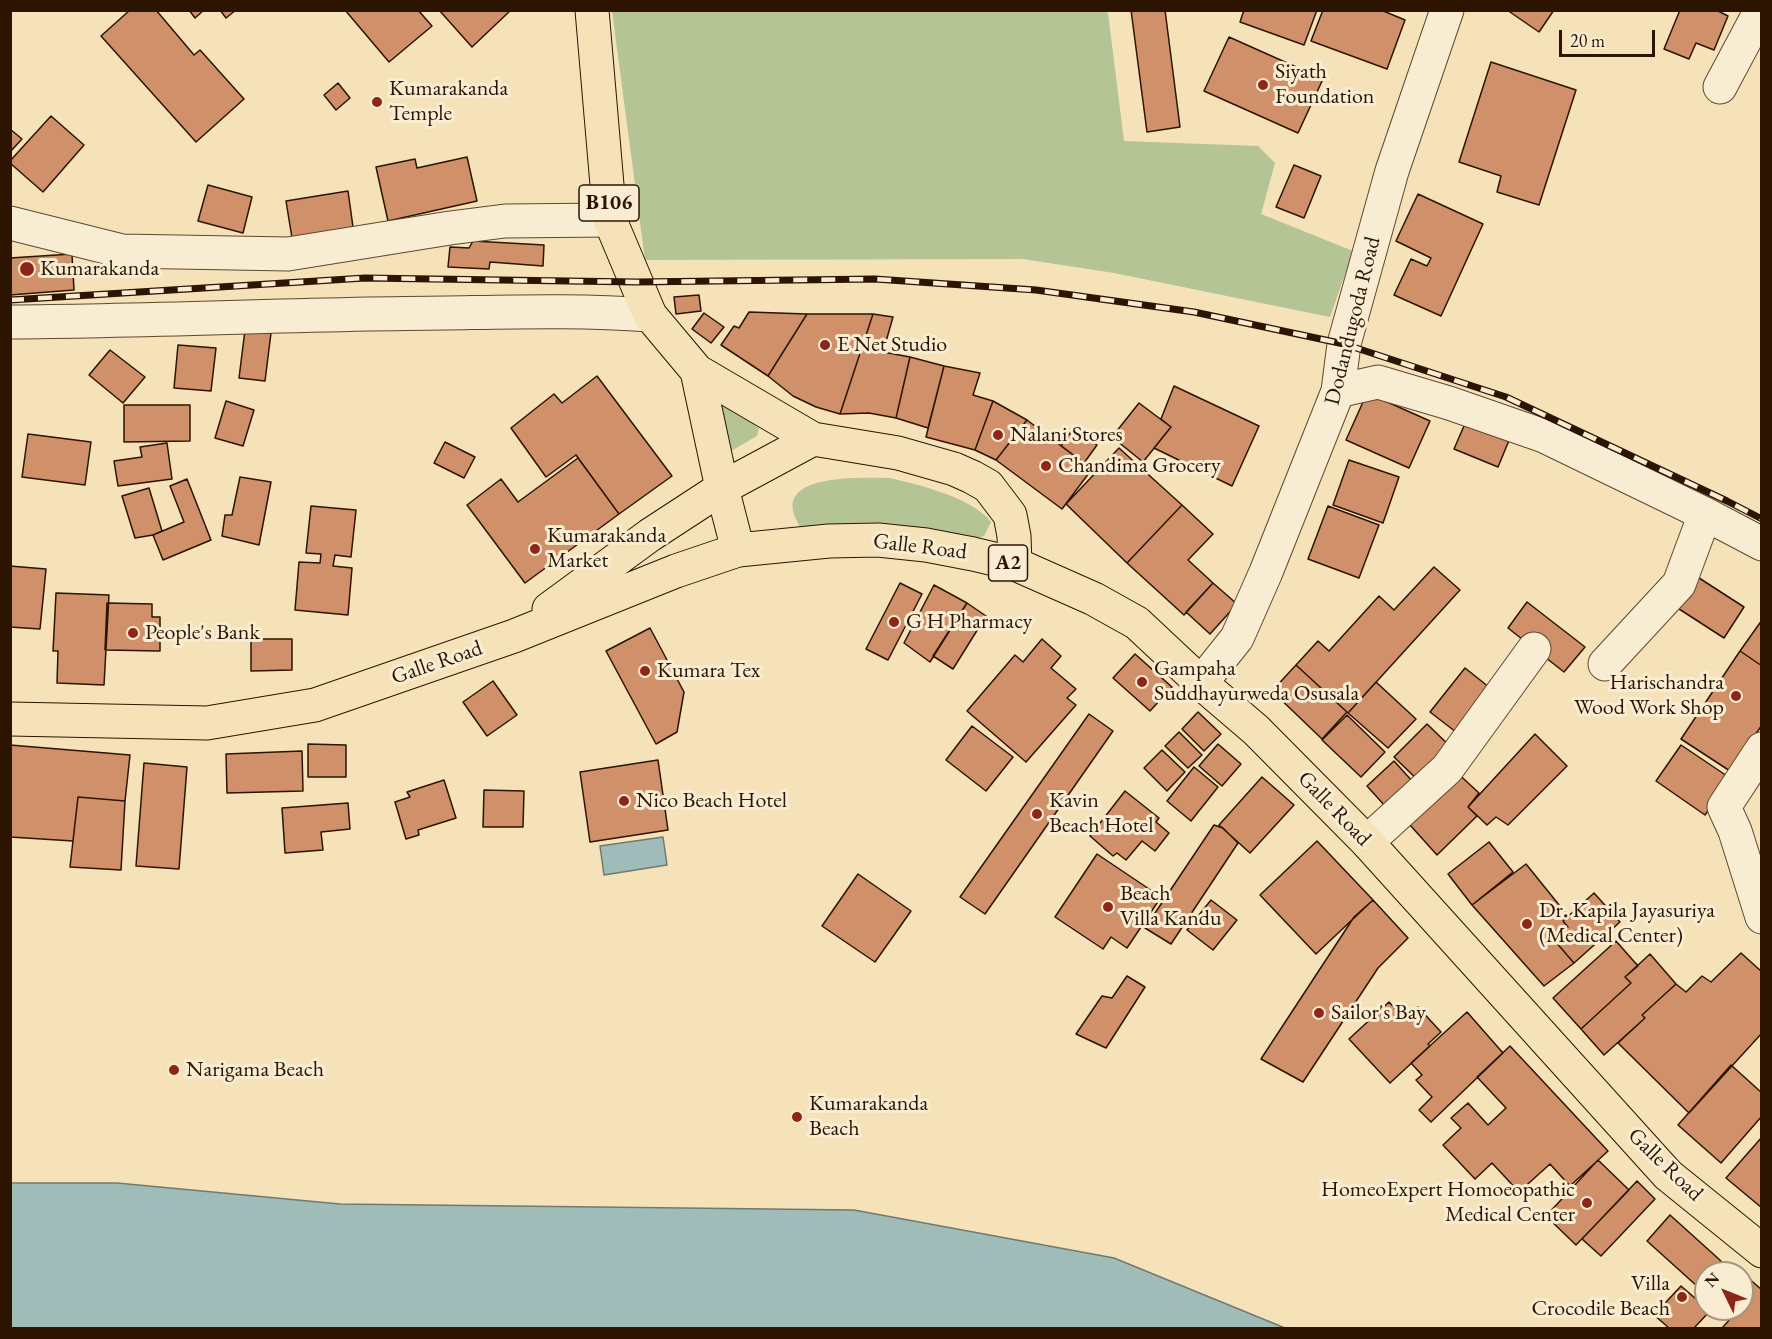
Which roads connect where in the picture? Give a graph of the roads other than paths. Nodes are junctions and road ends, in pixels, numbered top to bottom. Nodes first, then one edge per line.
1 (592, 10) edge
2 (1447, 10) edge
3 (1761, 10) edge
4 (1720, 87) dead end
5 (610, 219) junction
6 (10, 222) edge
7 (650, 315) junction
8 (10, 322) edge
9 (697, 371) junction
10 (1338, 391) junction
11 (813, 439) junction
12 (722, 488) junction
13 (1705, 514) junction
14 (1761, 543) edge
15 (738, 550) junction
16 (1015, 564) junction
17 (514, 636) junction
18 (1534, 649) dead end
19 (1605, 664) dead end
20 (1201, 683) junction
21 (10, 719) edge
22 (1761, 749) edge
23 (1367, 842) junction
24 (1761, 917) edge
25 (1761, 1251) edge

1 - 5 main road, B106
2 - 10 street, Dodandugoda Road
3 - 4 street
5 - 6 street
5 - 7 main road, B106
7 - 8 street
7 - 9 main road, B106
9 - 11 main road, B106
9 - 12 main road, B106
10 - 13 street
10 - 20 street, Dodandugoda Road
11 - 12 main road
11 - 16 main road, B106
12 - 15 main road, B106
12 - 17 main road
13 - 14 street
13 - 19 street
15 - 16 main road, Galle Road / A2
15 - 17 main road, Galle Road / A2
16 - 20 main road, Galle Road / A2
17 - 21 main road, Galle Road / A2
18 - 23 street
20 - 23 main road, Galle Road / A2
22 - 24 street
23 - 25 main road, Galle Road / A2

